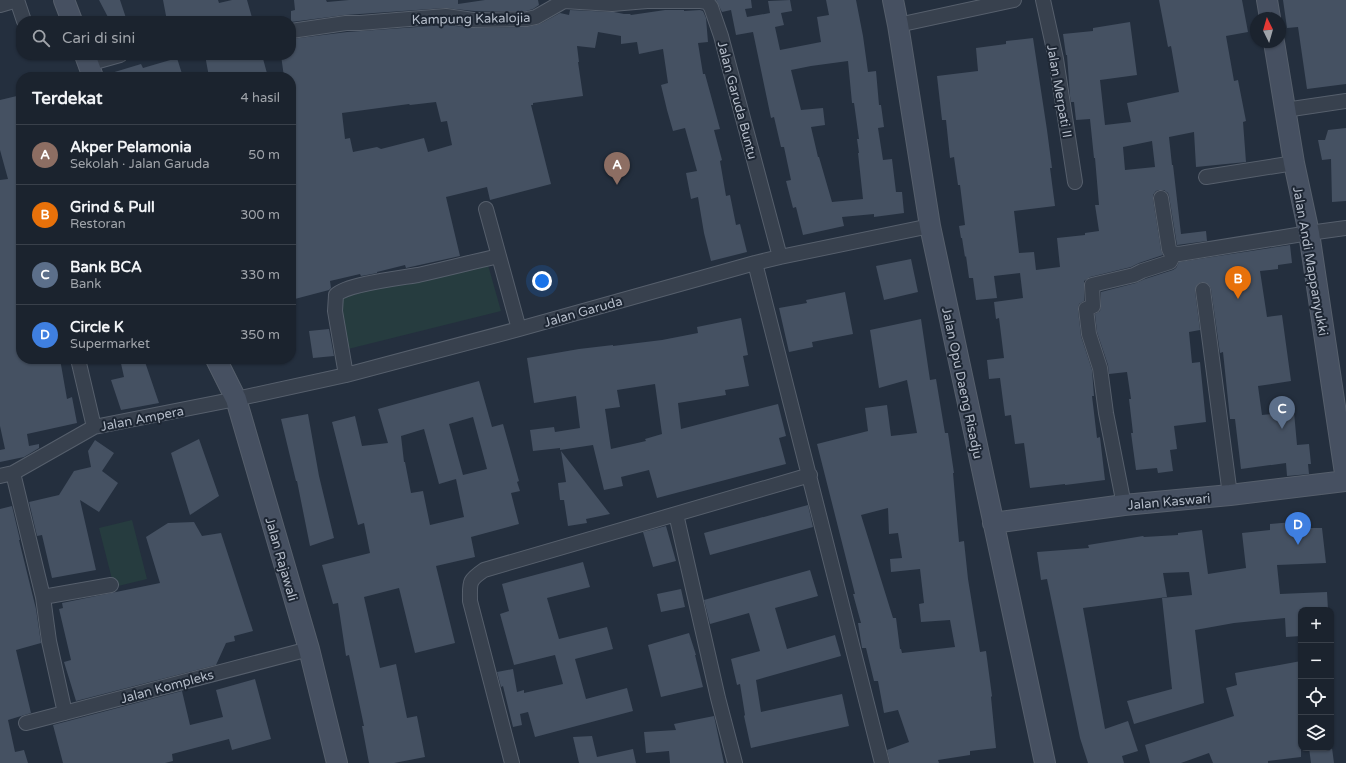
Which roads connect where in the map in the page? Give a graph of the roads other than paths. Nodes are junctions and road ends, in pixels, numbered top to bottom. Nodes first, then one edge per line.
1 (17, 0) edge
2 (64, 0) edge
3 (893, 0) edge
4 (1014, 0) edge
5 (1042, 0) edge
6 (1267, 0) edge
7 (647, 1) joint
8 (557, 3) edge
9 (0, 5) edge
10 (1269, 12) edge
11 (22, 16) edge
12 (70, 16) edge
13 (898, 25) junction
14 (296, 30) edge
15 (1275, 48) edge
16 (104, 60) edge
17 (89, 65) edge
18 (1346, 101) edge
19 (1285, 110) junction
20 (1294, 163) junction
21 (1206, 177) dead end
22 (1075, 182) dead end
23 (1160, 198) dead end
24 (486, 209) dead end
25 (930, 226) junction
26 (1346, 228) edge
27 (1308, 233) junction
28 (1174, 254) junction
29 (499, 256) junction
30 (780, 257) junction
31 (755, 263) junction
32 (1203, 290) dead end
33 (519, 329) junction
34 (79, 364) edge
35 (218, 364) edge
36 (346, 375) junction
37 (236, 399) junction
38 (94, 427) junction
39 (6, 474) edge
40 (810, 475) junction
41 (1346, 481) edge
42 (1230, 495) junction
43 (1124, 505) junction
44 (676, 514) junction
45 (993, 522) junction
46 (111, 585) dead end
47 (43, 597) junction
48 (309, 649) junction
49 (64, 714) junction
50 (26, 723) dead end
51 (879, 762) edge
52 (337, 763) edge
53 (512, 763) edge
54 (735, 763) edge
55 (1045, 763) edge

1 - 9 street
1 - 11 street
2 - 12 main road
3 - 13 main road, Jalan Opu Daeng Risadju
4 - 13 street
5 - 22 street, Jalan Merpati II
6 - 10 main road
7 - 8 street, Kampung Kakalojia
7 - 30 street, Jalan Garuda Buntu
8 - 14 street, Kampung Kakalojia
13 - 25 main road, Jalan Opu Daeng Risadju
15 - 19 main road, Jalan Andi Mappanyukki
16 - 17 street
18 - 19 street
19 - 20 main road, Jalan Andi Mappanyukki
20 - 21 street
20 - 27 main road, Jalan Andi Mappanyukki
23 - 28 street
24 - 29 street
25 - 30 street, Jalan Garuda
25 - 45 main road, Jalan Opu Daeng Risadju
26 - 27 street
27 - 28 street
27 - 41 main road, Jalan Andi Mappanyukki
28 - 43 street
29 - 33 street
29 - 36 street
30 - 31 street, Jalan Garuda
31 - 33 street, Jalan Garuda
31 - 40 street
32 - 42 street
33 - 36 street, Jalan Garuda
34 - 38 street, Jalan Ampera
35 - 37 main road, Jalan Rajawali
36 - 37 street, Jalan Garuda
37 - 38 street, Jalan Ampera
37 - 48 main road, Jalan Rajawali
38 - 39 street
39 - 47 street
40 - 44 street
40 - 51 street
41 - 42 main road, Jalan Kaswari
42 - 43 main road, Jalan Kaswari
43 - 45 main road, Jalan Kaswari
44 - 53 street
44 - 54 street
45 - 55 main road, Jalan Opu Daeng Risadju
46 - 47 street
47 - 49 street
48 - 49 street, Jalan Kompleks
48 - 52 main road, Jalan Rajawali
49 - 50 street, Jalan Kompleks

